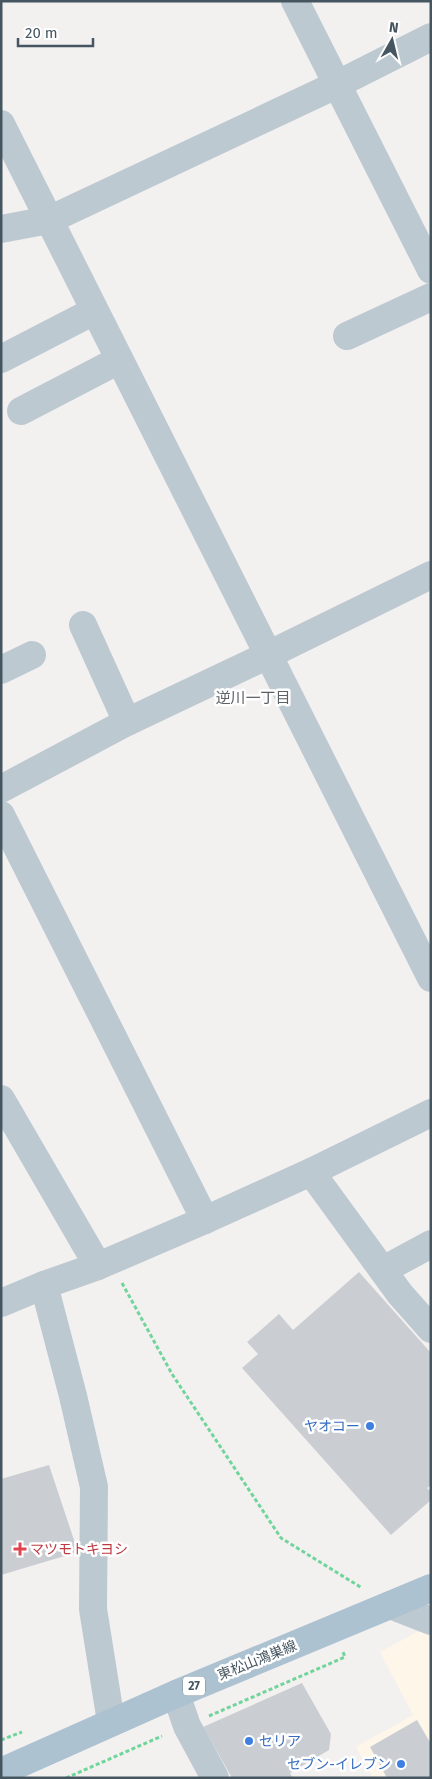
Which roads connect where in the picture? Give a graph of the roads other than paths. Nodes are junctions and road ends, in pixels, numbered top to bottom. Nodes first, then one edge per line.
1 (295, 1) edge
2 (431, 37) edge
3 (336, 85) junction
4 (1, 124) edge
5 (49, 220) junction
6 (1, 229) edge
7 (431, 270) edge
8 (431, 297) edge
9 (94, 311) junction
10 (347, 336) dead end
11 (1, 359) edge
12 (119, 360) junction
13 (21, 411) dead end
14 (431, 575) edge
15 (83, 625) dead end
16 (32, 655) dead end
17 (268, 655) junction
18 (1, 670) edge
19 (127, 722) junction
20 (1, 789) edge
21 (1, 814) edge
22 (431, 978) edge
23 (1, 1100) edge
24 (431, 1113) edge
25 (9, 1129) edge
26 (311, 1172) junction
27 (206, 1220) junction
28 (431, 1244) edge
29 (104, 1263) junction
30 (383, 1270) junction
31 (44, 1285) junction
32 (1, 1303) edge
33 (431, 1329) edge
34 (431, 1588) edge
35 (390, 1605) junction
36 (431, 1621) edge
37 (176, 1694) junction
38 (111, 1722) junction
39 (1, 1772) edge
40 (215, 1778) edge

1 - 3 street
2 - 3 street
3 - 5 street
3 - 7 street
4 - 5 street
5 - 6 street
5 - 9 street
8 - 10 street
9 - 11 street
9 - 12 street
12 - 13 street
12 - 17 street
14 - 17 street
15 - 19 street
16 - 18 street
17 - 19 street
17 - 22 street
19 - 20 street
21 - 27 street
23 - 25 street
24 - 26 street
25 - 29 street
26 - 27 street
26 - 30 street
27 - 29 street
28 - 30 street
29 - 31 street
30 - 33 street
31 - 32 street
31 - 38 street
34 - 35 main road, 東松山鴻巣線 / 27
35 - 36 street
35 - 37 main road, 東松山鴻巣線 / 27
37 - 38 main road, 東松山鴻巣線 / 27
37 - 40 street
38 - 39 main road, 東松山鴻巣線 / 27

